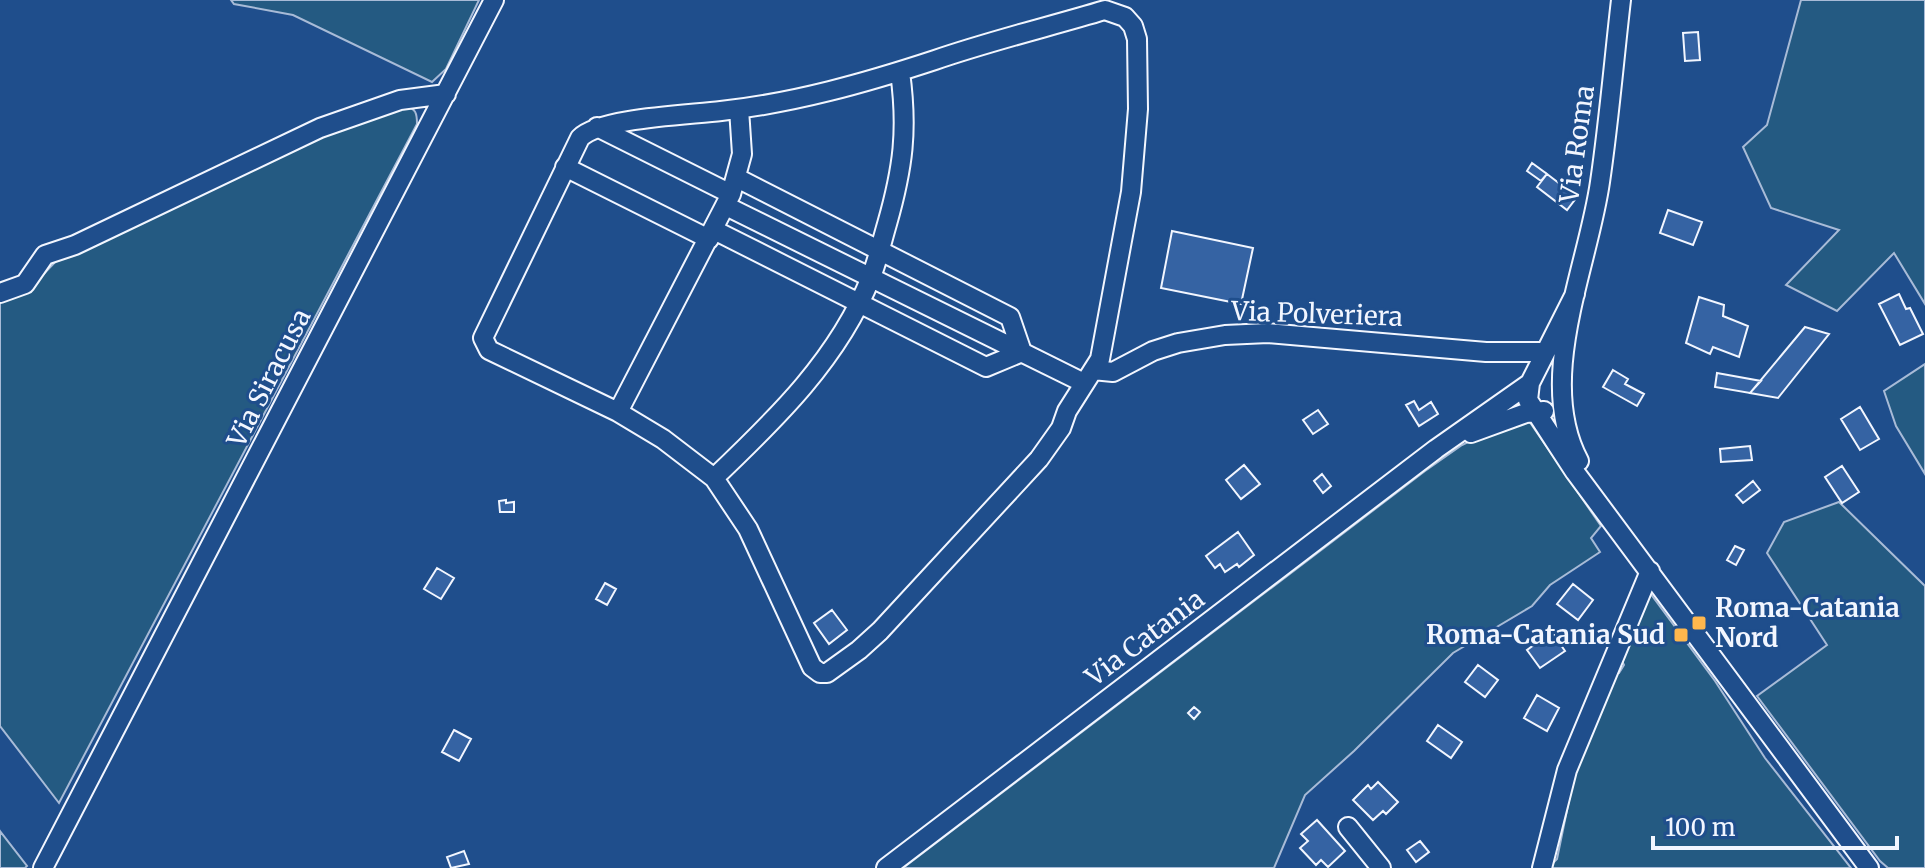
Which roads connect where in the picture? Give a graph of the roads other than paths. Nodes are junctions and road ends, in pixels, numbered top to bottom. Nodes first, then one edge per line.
1 (494, 0) edge
2 (1621, 0) edge
3 (900, 72) junction
4 (446, 94) junction
5 (739, 109) junction
6 (597, 127) junction
7 (565, 167) junction
8 (731, 193) junction
9 (712, 234) junction
10 (879, 251) junction
11 (871, 276) junction
12 (0, 293) edge
13 (1575, 294) junction
14 (859, 303) junction
15 (1022, 352) junction
16 (1545, 352) junction
17 (1088, 377) junction
18 (1531, 382) junction
19 (1562, 396) junction
20 (1537, 409) junction
21 (618, 412) junction
22 (1436, 449) junction
23 (714, 478) junction
24 (1605, 510) junction
25 (1650, 571) junction
26 (1348, 827) dead end
27 (43, 868) edge
28 (886, 868) edge
29 (1381, 868) edge
30 (1542, 868) edge
31 (1869, 868) edge

1 - 4 street, Via Siracusa
2 - 13 street, Via Roma
3 - 5 street
3 - 10 street
3 - 17 street
4 - 12 street
4 - 27 street, Via Siracusa
5 - 6 street
5 - 8 street
6 - 7 street
6 - 8 street
7 - 9 street
7 - 21 street
8 - 9 street
8 - 10 street
8 - 11 street
9 - 14 street
9 - 21 street
10 - 11 street
10 - 15 street
11 - 14 street
11 - 15 street
13 - 16 street
13 - 19 street
14 - 15 street
14 - 23 street
15 - 17 street
16 - 17 street, Via Polveriera
16 - 18 street
17 - 23 street
18 - 19 street
18 - 20 street
18 - 22 street
19 - 20 street
19 - 24 street
20 - 22 street
20 - 24 street
21 - 23 street
22 - 28 street, Via Catania
24 - 25 street
25 - 30 street
25 - 31 street
26 - 29 street

